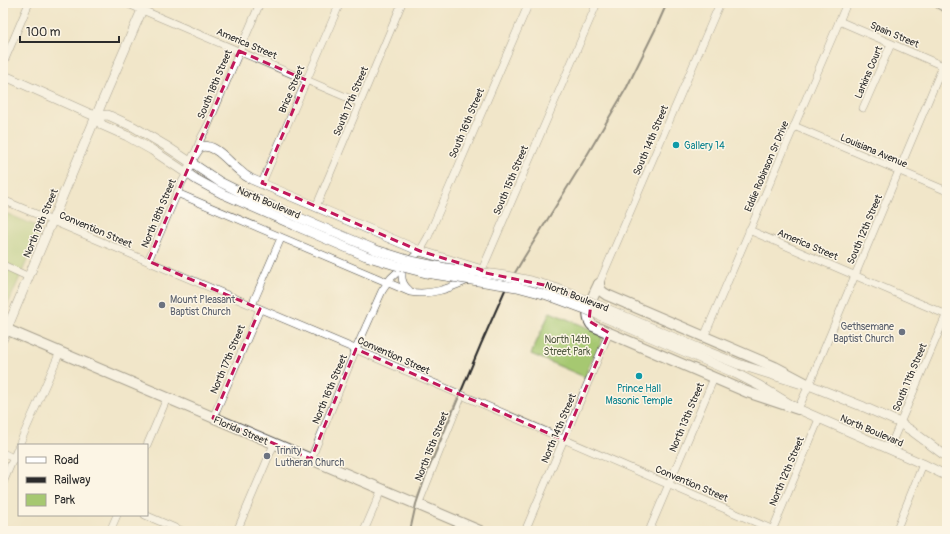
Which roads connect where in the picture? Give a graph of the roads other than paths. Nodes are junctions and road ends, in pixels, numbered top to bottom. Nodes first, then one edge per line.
1 (29, 3) edge
2 (126, 3) edge
3 (260, 3) edge
4 (340, 3) edge
5 (529, 3) edge
6 (597, 3) edge
7 (720, 3) edge
8 (847, 3) edge
9 (941, 3) edge
10 (400, 4) edge
11 (143, 6) edge
12 (947, 6) edge
13 (840, 21) junction
14 (890, 44) junction
15 (239, 51) junction
16 (947, 56) edge
17 (3, 64) edge
18 (943, 66) junction
19 (3, 75) edge
20 (306, 80) junction
21 (360, 103) junction
22 (864, 108) dead end
23 (96, 116) junction
24 (794, 126) junction
25 (196, 152) junction
26 (191, 163) junction
27 (898, 171) junction
28 (187, 173) junction
29 (262, 183) junction
30 (947, 192) edge
31 (178, 193) junction
32 (3, 200) edge
33 (316, 207) junction
34 (52, 221) junction
35 (298, 222) junction
36 (749, 230) junction
37 (281, 238) junction
38 (420, 251) junction
39 (148, 261) junction
40 (3, 266) edge
41 (404, 267) junction
42 (482, 270) junction
43 (855, 275) junction
44 (29, 277) junction
45 (388, 283) junction
46 (599, 284) junction
47 (410, 292) junction
48 (252, 305) junction
49 (260, 308) junction
50 (947, 314) edge
51 (4, 332) edge
52 (609, 333) junction
53 (704, 337) junction
54 (356, 349) junction
55 (60, 352) junction
56 (736, 368) junction
57 (714, 378) junction
58 (809, 385) junction
59 (462, 396) junction
60 (167, 398) junction
61 (798, 409) junction
62 (213, 418) junction
63 (819, 419) junction
64 (900, 424) junction
65 (564, 440) junction
66 (19, 444) edge
67 (147, 444) edge
68 (274, 444) junction
69 (889, 449) junction
70 (3, 454) edge
71 (947, 457) edge
72 (16, 459) edge
73 (311, 459) junction
74 (923, 464) junction
75 (947, 476) edge
76 (3, 483) edge
77 (669, 484) junction
78 (382, 490) junction
79 (418, 505) junction
80 (117, 516) edge
81 (147, 516) edge
82 (774, 530) edge
83 (110, 531) edge
84 (182, 531) edge
85 (237, 531) edge
86 (364, 531) edge
87 (480, 531) edge
88 (526, 531) edge
89 (649, 531) edge
90 (896, 531) edge

1 - 17 street
2 - 11 street, America Street
3 - 15 street, South 18th Street
4 - 20 street, Brice Street
5 - 38 street, South 16th Street
6 - 42 street, South 15th Street
7 - 46 street, South 14th Street
8 - 13 street, Eddie Robinson Sr Drive
9 - 12 main road
10 - 21 street, South 17th Street
11 - 15 street, America Street
11 - 23 street, North 19th Street
13 - 14 street, Spain Street
13 - 24 street, Eddie Robinson Sr Drive
14 - 18 street, Spain Street
14 - 22 street, Larkins Court
15 - 20 street, America Street
15 - 25 street, South 18th Street
16 - 18 street, South 12th Street
18 - 27 street, South 12th Street
19 - 23 street, North Boulevard
20 - 21 street, America Street
20 - 29 street, Brice Street
21 - 33 street, South 17th Street
23 - 26 street, North Boulevard
23 - 28 street, North Boulevard
23 - 34 street, North 19th Street
24 - 27 street, Louisiana Avenue
24 - 36 street, Eddie Robinson Sr Drive
25 - 26 street
25 - 29 street, North Boulevard
26 - 28 street
26 - 35 street, North Boulevard
27 - 30 street, Louisiana Avenue
27 - 43 street, South 12th Street
28 - 31 street, North 18th Street
28 - 35 street, North Boulevard
29 - 33 street, North Boulevard
31 - 37 street
31 - 39 street, North 18th Street
32 - 34 street, Convention Street
33 - 38 street, North Boulevard
34 - 39 street, Convention Street
34 - 44 street, North 19th Street
35 - 56 street, North Boulevard, bridge
36 - 43 street, America Street
36 - 53 street, Eddie Robinson Sr Drive
37 - 45 street
37 - 48 street
38 - 41 street, North 16th Street
38 - 42 street, North Boulevard
39 - 48 street, Convention Street
40 - 44 street
41 - 45 street, North 16th Street
41 - 47 street
42 - 47 street
43 - 50 street, America Street
43 - 58 street, South 12th Street
44 - 51 street, North 19th Street
45 - 47 street
45 - 54 street, North 16th Street
46 - 52 main road
46 - 53 main road
48 - 49 street, Convention Street
49 - 54 street, Convention Street
49 - 62 street, North 17th Street
50 - 64 street, South 11th Street
51 - 55 main road, Florida Street
52 - 57 main road
52 - 65 street, North 14th Street
53 - 58 main road
54 - 59 street, Convention Street
54 - 73 street, North 16th Street
55 - 60 main road, Florida Street
55 - 66 street
56 - 58 street, North Boulevard
56 - 61 street, North Boulevard
57 - 61 main road
57 - 77 street, North 13th Street
58 - 61 street, South 12th Street
58 - 64 street, North Boulevard
59 - 65 street, Convention Street
59 - 79 street, North 15th Street
60 - 62 main road, Florida Street
60 - 67 street
61 - 63 street, North Boulevard
62 - 68 main road, Florida Street
63 - 69 street, North Boulevard
63 - 82 street, North 12th Street
64 - 69 street, South 11th Street
64 - 71 street, North Boulevard
65 - 77 street, Convention Street
65 - 88 street, North 14th Street
68 - 73 main road, Florida Street
68 - 85 street
69 - 74 street, North Boulevard
70 - 72 street
72 - 76 street
73 - 78 main road, Florida Street
74 - 75 street, North Boulevard
74 - 90 street
77 - 82 street, Convention Street
77 - 89 street, North 13th Street
78 - 79 main road, Florida Street
78 - 86 street
79 - 87 main road, Florida Street
80 - 83 street
81 - 84 street

